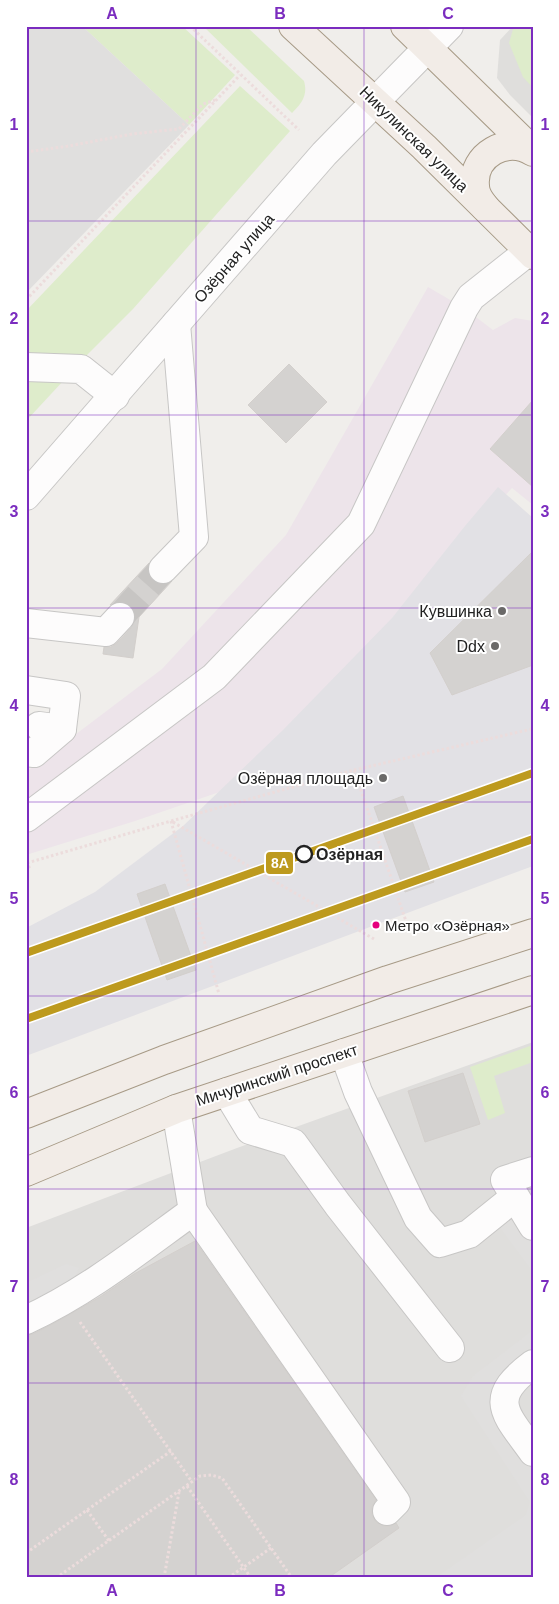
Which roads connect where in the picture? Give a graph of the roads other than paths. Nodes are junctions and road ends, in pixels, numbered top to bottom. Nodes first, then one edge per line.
1 (293, 26) edge
2 (405, 26) edge
3 (449, 26) edge
4 (428, 47) junction
5 (376, 102) junction
6 (533, 152) edge
7 (485, 208) junction
8 (531, 253) edge
9 (176, 324) junction
10 (26, 367) edge
11 (115, 396) junction
12 (26, 496) edge
13 (163, 569) tunnel mouth
14 (120, 617) tunnel mouth
15 (26, 623) edge
16 (26, 690) edge
17 (26, 752) edge
18 (26, 818) edge
19 (533, 933) edge
20 (533, 990) edge
21 (344, 1053) junction
22 (227, 1092) junction
23 (176, 1109) junction
24 (26, 1114) edge
25 (533, 1170) edge
26 (26, 1172) edge
27 (515, 1197) junction
28 (193, 1210) junction
29 (533, 1226) edge
30 (26, 1320) edge
31 (450, 1348) dead end
32 (533, 1364) edge
33 (533, 1452) edge
34 (387, 1511) dead end

1 - 5 main road, Никулинская улица
2 - 4 main road
3 - 4 street, Озёрная улица
4 - 5 street, Озёрная улица
4 - 6 main road
5 - 7 main road, Никулинская улица
5 - 9 street, Озёрная улица
6 - 7 main road
7 - 8 main road, Никулинская улица
8 - 18 street
9 - 11 street, Озёрная улица
9 - 13 street
10 - 11 street
11 - 12 street, Озёрная улица
14 - 15 street
16 - 17 street
19 - 24 main road
20 - 21 main road, Мичуринский проспект
21 - 22 main road, Мичуринский проспект
21 - 27 street
22 - 23 main road, Мичуринский проспект
22 - 31 street
23 - 26 main road, Мичуринский проспект
23 - 28 street
25 - 27 street
27 - 29 street
28 - 30 street
28 - 34 street
32 - 33 street

